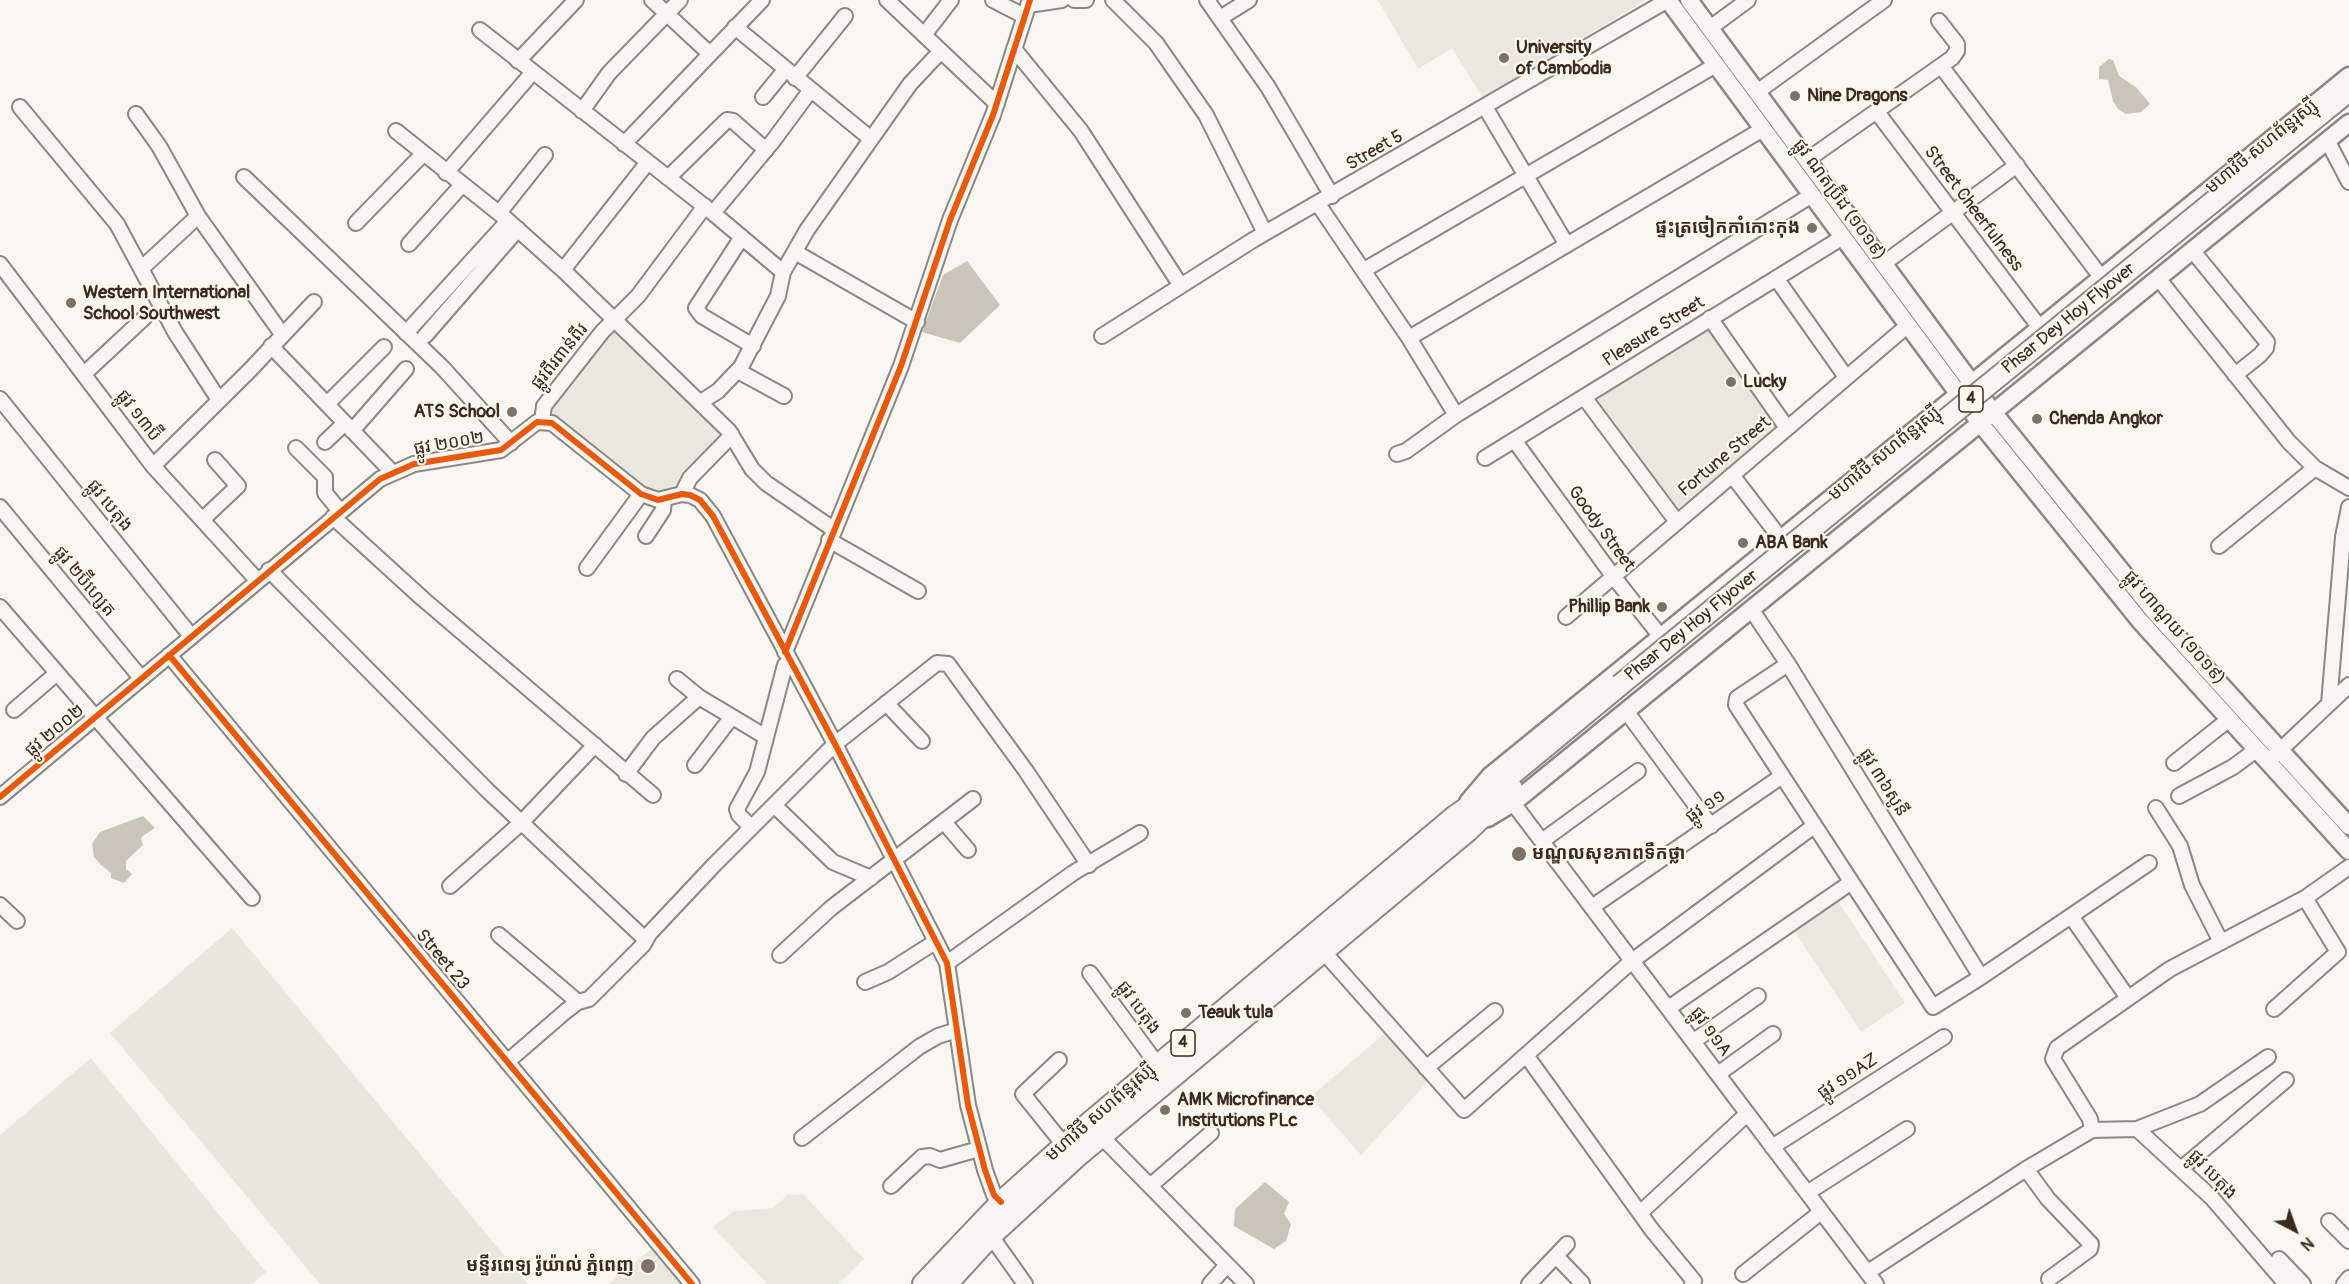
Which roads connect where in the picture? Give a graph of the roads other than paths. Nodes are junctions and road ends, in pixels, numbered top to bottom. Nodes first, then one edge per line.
1 (576, 0) edge
2 (652, 0) edge
3 (680, 0) edge
4 (762, 0) edge
5 (887, 0) edge
6 (951, 0) edge
7 (993, 0) edge
8 (1062, 0) edge
9 (1074, 0) edge
10 (1086, 0) edge
11 (1113, 0) edge
12 (1207, 0) edge
13 (1250, 0) edge
14 (1668, 0) edge
15 (1689, 0) edge
16 (1748, 0) edge
17 (1884, 0) edge
18 (1028, 7) edge
19 (667, 14) junction
20 (844, 16) dead end
21 (1220, 18) junction
22 (1939, 21) dead end
23 (735, 27) junction
24 (1710, 28) junction
25 (480, 30) dead end
26 (924, 34) junction
27 (1014, 49) junction
28 (941, 51) junction
29 (710, 54) junction
30 (518, 61) junction
31 (1716, 65) junction
32 (1941, 66) junction
33 (533, 72) junction
34 (790, 74) junction
35 (2349, 76) edge
36 (810, 91) junction
37 (2349, 91) edge
38 (1757, 92) junction
39 (763, 97) dead end
40 (997, 104) junction
41 (20, 107) dead end
42 (1485, 108) junction
43 (2349, 108) edge
44 (582, 111) junction
45 (1877, 112) junction
46 (136, 114) dead end
47 (2332, 124) edge
48 (1763, 129) junction
49 (396, 131) dead end
50 (871, 139) junction
51 (624, 144) junction
52 (765, 150) junction
53 (423, 154) junction
54 (545, 155) dead end
55 (1807, 160) junction
56 (648, 162) junction
57 (2017, 165) junction
58 (446, 173) junction
59 (1526, 176) junction
60 (244, 177) dead end
61 (668, 178) junction
62 (2349, 182) edge
63 (461, 186) junction
64 (1812, 195) junction
65 (1332, 196) junction
66 (1318, 204) junction
67 (709, 209) junction
68 (1955, 213) junction
69 (198, 216) junction
70 (508, 221) junction
71 (356, 223) dead end
72 (1265, 233) junction
73 (741, 237) junction
74 (1843, 237) junction
75 (409, 244) dead end
76 (1567, 245) junction
77 (2192, 250) junction
78 (795, 252) junction
79 (0, 264) edge
80 (1883, 264) junction
81 (141, 269) junction
82 (563, 270) junction
83 (1364, 270) junction
84 (783, 272) junction
85 (1776, 278) junction
86 (2101, 278) junction
87 (2157, 278) junction
88 (1181, 286) junction
89 (314, 302) dead end
90 (2125, 305) junction
91 (144, 318) dead end
92 (1710, 318) junction
93 (615, 321) junction
94 (916, 322) junction
95 (1907, 326) junction
96 (2040, 328) junction
97 (406, 333) junction
98 (282, 334) junction
99 (425, 336) dead end
100 (1102, 336) dead end
101 (1409, 338) junction
102 (271, 346) junction
103 (753, 346) junction
104 (384, 347) dead end
105 (406, 369) dead end
106 (738, 371) junction
107 (84, 374) junction
108 (2235, 375) junction
109 (1846, 377) junction
110 (1971, 384) junction
111 (1958, 395) junction
112 (784, 396) dead end
113 (1584, 397) junction
114 (0, 399) edge
115 (219, 400) junction
116 (701, 402) junction
117 (327, 404) junction
118 (1456, 415) junction
119 (1987, 417) junction
120 (542, 421) junction
121 (349, 427) junction
122 (1787, 428) junction
123 (732, 435) junction
124 (1514, 440) junction
125 (325, 442) dead end
126 (512, 443) junction
127 (296, 448) dead end
128 (1397, 454) dead end
129 (1485, 458) dead end
130 (214, 460) dead end
131 (153, 466) junction
132 (2315, 468) junction
133 (392, 472) junction
134 (1732, 475) junction
135 (2349, 489) edge
136 (641, 494) junction
137 (682, 494) junction
138 (664, 500) junction
139 (0, 507) edge
140 (2349, 507) edge
141 (336, 514) junction
142 (202, 520) junction
143 (1677, 522) junction
144 (1787, 534) junction
145 (831, 535) junction
146 (646, 536) dead end
147 (2219, 546) dead end
148 (1814, 557) junction
149 (587, 568) dead end
150 (269, 570) junction
151 (1613, 576) junction
152 (257, 580) junction
153 (918, 591) dead end
154 (0, 608) edge
155 (1751, 609) junction
156 (1566, 616) dead end
157 (191, 636) junction
158 (1661, 637) junction
159 (169, 655) junction
160 (787, 657) junction
161 (1788, 664) junction
162 (57, 673) junction
163 (141, 678) junction
164 (677, 679) dead end
165 (2349, 685) edge
166 (1624, 696) junction
167 (699, 698) junction
168 (886, 704) junction
169 (2329, 704) junction
170 (14, 710) dead end
171 (95, 717) junction
172 (731, 718) junction
173 (2229, 720) junction
174 (766, 737) junction
175 (922, 741) dead end
176 (835, 744) junction
177 (595, 745) junction
178 (2267, 755) junction
179 (2174, 763) dead end
180 (695, 765) dead end
181 (1638, 771) dead end
182 (626, 774) junction
183 (1782, 776) junction
184 (653, 795) dead end
185 (2179, 796) dead end
186 (0, 797) edge
187 (973, 799) dead end
188 (1513, 803) junction
189 (774, 805) junction
190 (2156, 808) dead end
191 (521, 822) junction
192 (944, 822) junction
193 (1462, 823) junction
194 (1711, 826) junction
195 (1814, 826) junction
196 (2349, 826) edge
197 (751, 828) junction
198 (1140, 833) dead end
199 (1542, 841) junction
200 (968, 850) dead end
201 (2349, 851) edge
202 (894, 861) junction
203 (2149, 863) dead end
204 (1089, 865) junction
205 (2349, 867) edge
206 (871, 878) junction
207 (1850, 883) junction
208 (450, 886) dead end
209 (252, 898) dead end
210 (2305, 898) junction
211 (0, 905) edge
212 (1592, 907) junction
213 (2071, 916) junction
214 (17, 921) dead end
215 (498, 935) dead end
216 (646, 940) junction
217 (935, 942) junction
218 (2221, 942) junction
219 (1322, 950) junction
220 (780, 955) dead end
221 (1632, 961) junction
222 (947, 963) junction
223 (1090, 973) dead end
224 (1981, 977) junction
225 (865, 982) dead end
226 (1758, 996) dead end
227 (2128, 998) junction
228 (578, 1002) junction
229 (1670, 1008) junction
230 (2274, 1009) dead end
231 (1495, 1011) dead end
232 (957, 1030) junction
233 (1773, 1034) dead end
234 (1944, 1037) dead end
235 (1694, 1041) junction
236 (1526, 1055) junction
237 (2268, 1057) dead end
238 (1059, 1060) dead end
239 (507, 1062) junction
240 (1157, 1064) junction
241 (1426, 1068) junction
242 (1718, 1074) junction
243 (2286, 1080) dead end
244 (1747, 1114) junction
245 (1907, 1129) dead end
246 (2137, 1129) junction
247 (1095, 1130) junction
248 (2092, 1131) junction
249 (1211, 1133) dead end
250 (802, 1138) dead end
251 (1064, 1145) junction
252 (1772, 1147) junction
253 (979, 1149) junction
254 (2182, 1168) junction
255 (2026, 1169) junction
256 (891, 1186) dead end
257 (1150, 1186) junction
258 (1807, 1193) junction
259 (1001, 1202) junction
260 (1821, 1212) junction
261 (1640, 1213) junction
262 (2329, 1221) dead end
263 (991, 1236) junction
264 (2349, 1241) edge
265 (1568, 1245) dead end
266 (1556, 1257) junction
267 (2279, 1259) dead end
268 (1227, 1266) junction
269 (1868, 1272) junction
270 (1743, 1274) dead end
271 (2349, 1278) edge
272 (2049, 1279) dead end
273 (1238, 1282) edge
274 (1582, 1283) edge
275 (692, 1284) edge
276 (923, 1284) edge
277 (947, 1284) edge
278 (1025, 1284) edge
279 (1210, 1284) edge
280 (1529, 1284) edge
281 (1692, 1284) edge
282 (1876, 1284) edge
283 (2286, 1284) edge
284 (2302, 1284) edge
285 (2344, 1284) edge

1 - 30 street
2 - 19 street
3 - 19 street
4 - 23 street
5 - 26 street
6 - 26 street
7 - 18 street
8 - 18 street
9 - 10 street
11 - 72 street
12 - 21 street
13 - 21 street
14 - 31 main road, ផ្លូវ ណតប្រ៊ីដ (១០១៩)
14 - 42 street, Street 5
15 - 24 main road, ផ្លូវ ណតប្រ៊ីដ (១០១៩)
16 - 24 street
17 - 38 street
18 - 27 street
19 - 29 street
19 - 44 street
20 - 34 street
21 - 65 street
22 - 32 street
23 - 29 street
23 - 34 street
24 - 38 main road, ផ្លូវ ណតប្រ៊ីដ (១០១៩)
25 - 30 street
26 - 28 street
27 - 40 street
27 - 88 street
28 - 40 street
28 - 50 street
29 - 51 street
30 - 33 street
31 - 48 main road, ផ្លូវ ណតប្រ៊ីដ (១០១៩)
31 - 59 street
32 - 45 street
32 - 57 street
33 - 44 street
33 - 58 street
34 - 36 street
34 - 39 street
35 - 86 main road, មហាវិថី សហព័ន្ធរុស្ស៊ី
36 - 50 street
36 - 52 street, ផ្លូវពីរពាន់ពីរ
37 - 47 highway, 4
38 - 55 main road, ផ្លូវ ណតប្រ៊ីដ (១០១៩)
40 - 94 street
41 - 81 street
42 - 59 street
42 - 65 street, Street 5
43 - 47 highway, 4
44 - 51 street
45 - 55 street
45 - 68 street, Street Cheerfulness
46 - 69 street
47 - 62 street
47 - 77 main road, មហាវិថី សហព័ន្ធរុស្ស៊ី
47 - 166 highway, Phsar Dey Hoy Flyover / 4
48 - 64 main road, ផ្លូវ ណតប្រ៊ីដ (១០១៩)
48 - 76 street
49 - 53 street
50 - 78 street
51 - 56 street
52 - 61 street
52 - 67 street, ផ្លូវពីរពាន់ពីរ
53 - 58 street
53 - 71 street
54 - 70 street
55 - 80 main road, ផ្លូវ ណតប្រ៊ីដ (១០១៩)
56 - 61 street
56 - 82 street
57 - 68 street
57 - 86 street
58 - 63 street
59 - 76 street
59 - 83 street
60 - 97 street
61 - 67 street
63 - 70 street
63 - 75 street
64 - 74 main road, ផ្លូវ ណតប្រ៊ីដ (១០១៩)
64 - 118 street
65 - 66 street, Street 5
66 - 72 street, Street 5
66 - 83 street
67 - 73 street
67 - 93 street, ផ្លូវពីរពាន់ពីរ
68 - 80 street
68 - 96 street, Street Cheerfulness
69 - 81 street
69 - 98 street
70 - 82 street
70 - 97 street
70 - 99 street
72 - 88 street, Street 5
73 - 84 street
73 - 103 street
74 - 85 street, Pleasure Street
74 - 95 main road, ផ្លូវ ណតប្រ៊ីដ (១០១៩)
76 - 101 street
77 - 87 main road, មហាវិថី សហព័ន្ធរុស្ស៊ី
77 - 108 street
78 - 84 street
78 - 94 street
79 - 107 street, ផ្លូវ ១៣ប៊ី
80 - 110 main road, ផ្លូវ ណតប្រ៊ីដ (១០១៩)
81 - 115 street
82 - 93 street
83 - 101 street
84 - 103 street
85 - 92 street, Pleasure Street
85 - 109 street
86 - 90 main road
86 - 96 main road, មហាវិថី សហព័ន្ធរុស្ស៊ី
87 - 90 main road, មហាវិថី សហព័ន្ធរុស្ស៊ី
87 - 108 street
88 - 100 street, Street 5
89 - 98 street
90 - 119 main road, មហាវិថី សហព័ន្ធរុស្ស៊ី
91 - 107 street
92 - 113 street, Pleasure Street
92 - 122 street
93 - 116 street
93 - 120 street, ផ្លូវពីរពាន់ពីរ
94 - 145 street
95 - 109 street, Fortune Street
95 - 111 main road, ផ្លូវ ណតប្រ៊ីដ (១០១៩)
96 - 110 main road, មហាវិថី សហព័ន្ធរុស្ស៊ី
97 - 126 street
98 - 102 street
101 - 118 street
102 - 115 street
102 - 117 street
103 - 106 street
104 - 117 street
105 - 121 street
106 - 112 street
106 - 116 street
107 - 131 street, ផ្លូវ ១៣ប៊ី
108 - 132 street
109 - 122 street, Fortune Street
110 - 111 main road, មហាវិថី សហព័ន្ធរុស្ស៊ី
110 - 119 main road, ផ្លូវ ណតប្រ៊ីដ (១០១៩)
111 - 119 main road, ផ្លូវ ណតប្រ៊ីដ (១០១៩)
111 - 144 main road, មហាវិថី សហព័ន្ធរុស្ស៊ី
113 - 124 street, Pleasure Street
113 - 143 street
114 - 157 street, ផ្លូវ បេតុង
115 - 131 street
116 - 123 street
117 - 121 street
118 - 128 street
119 - 148 main road, មហាវិថី សហព័ន្ធរុស្ស៊ី
119 - 173 main road, ផ្លូវ ហាណូយ (១០១៩)
119 - 178 main road, ផ្លូវ ហាណូយ (១០១៩)
120 - 126 street, ផ្លូវ ២០០២
120 - 136 street
121 - 125 street
121 - 133 street
122 - 134 street, Fortune Street
123 - 137 street
123 - 145 street
124 - 129 street, Pleasure Street
124 - 151 street, Goody Street
126 - 133 street, ផ្លូវ ២០០២
127 - 141 street
130 - 142 street
131 - 142 street, ផ្លូវ ១៣ប៊ី
132 - 135 street
132 - 147 street
133 - 141 street, ផ្លូវ ២០០២
134 - 143 street, Fortune Street
134 - 144 street
136 - 138 street
136 - 149 street
137 - 138 street
137 - 160 street
138 - 146 street
139 - 163 street, ផ្លូវ ២ប៊ីហ្សេត
140 - 169 street
141 - 150 street, ផ្លូវ ២០០២
141 - 177 street
142 - 152 street, ផ្លូវ ១៣ប៊ី
143 - 151 street, Fortune Street
144 - 148 main road
144 - 158 main road, មហាវិថី សហព័ន្ធរុស្ស៊ី
145 - 153 street
145 - 160 street
148 - 155 main road, មហាវិថី សហព័ន្ធរុស្ស៊ី
150 - 152 street, ផ្លូវ ២០០២
150 - 191 street
151 - 156 street, Fortune Street
151 - 158 street, Goody Street
152 - 157 street, ផ្លូវ ២០០២
154 - 162 street
155 - 161 street, ផ្លូវ ៣៦សូនី
155 - 166 main road, មហាវិថី សហព័ន្ធរុស្ស៊ី
157 - 159 street, ផ្លូវ ២០០២
158 - 193 main road, មហាវិថី សហព័ន្ធរុស្ស៊ី
159 - 163 street, ផ្លូវ ២០០២
159 - 239 street, Street 23
160 - 174 street
160 - 176 street
161 - 183 street
161 - 224 street, ផ្លូវ ៣៦សូនី
162 - 170 street
162 - 171 street
163 - 171 street, ផ្លូវ ២០០២
164 - 167 street
165 - 169 street
166 - 188 main road, មហាវិថី សហព័ន្ធរុស្ស៊ី
166 - 193 highway, មហាវិថី សហព័ន្ធរុស្ស៊ី / 4
166 - 194 street
167 - 172 street
167 - 182 street
168 - 175 street
168 - 176 street
168 - 204 street
169 - 178 street
171 - 186 street, ផ្លូវ ២០០២
171 - 209 street
172 - 174 street
172 - 180 street
173 - 178 main road, ផ្លូវ ហាណូយ (១០១៩)
173 - 179 street
174 - 197 street
176 - 189 street
176 - 202 street
177 - 182 street
177 - 191 street
178 - 185 street
178 - 196 main road, ផ្លូវ ហាណូយ (១០១៩)
178 - 201 main road, ផ្លូវ ហាណូយ (១០១៩)
181 - 199 street
182 - 184 street
183 - 194 street, ផ្លូវ ១១
183 - 195 street
187 - 192 street
188 - 193 main road, មហាវិថី សហព័ន្ធរុស្ស៊ី
188 - 199 street, ផ្លូវ ១១A
189 - 197 street
189 - 206 street
190 - 218 street
191 - 208 street
191 - 216 street
192 - 200 street
192 - 202 street
193 - 219 highway, មហាវិថី សហព័ន្ធរុស្ស៊ី / 4
193 - 240 highway, មហាវិថី សហព័ន្ធរុស្ស៊ី / 4
194 - 212 street, ផ្លូវ ១១
195 - 207 street
195 - 221 street
197 - 216 street
198 - 204 street
199 - 212 street, ផ្លូវ ១១A
202 - 206 street
202 - 217 street
203 - 213 street
204 - 222 street
205 - 210 street
206 - 220 street
207 - 224 street
207 - 229 street
210 - 218 street
210 - 230 street
211 - 214 street
212 - 221 street, ផ្លូវ ១១A
213 - 224 street
213 - 227 street
215 - 228 street
216 - 228 street
217 - 222 street
217 - 225 street
218 - 227 street
219 - 241 street
219 - 247 highway, មហាវិថី សហព័ន្ធរុស្ស៊ី / 4
221 - 229 street, ផ្លូវ ១១A
221 - 236 street
222 - 232 street
223 - 240 street, ផ្លូវ បេតុង
226 - 235 street
227 - 248 street
228 - 239 street
229 - 235 street, ផ្លូវ ១១A
231 - 241 street
232 - 250 street
232 - 253 street
233 - 242 street
234 - 252 street, ផ្លូវ ១១AZ
235 - 242 street, ផ្លូវ ១១A
236 - 241 street
236 - 261 street
237 - 246 street
238 - 251 street
239 - 275 street, Street 23
240 - 247 highway, មហាវិថី សហព័ន្ធរុស្ស៊ី / 4
242 - 244 street, ផ្លូវ ១១A
243 - 254 street
244 - 252 street, ផ្លូវ ១១A
244 - 261 street
245 - 258 street
246 - 248 street
246 - 254 street, ផ្លូវ បេតុង
247 - 251 highway, មហាវិថី សហព័ន្ធរុស្ស៊ី / 4
247 - 257 street
247 - 263 highway, មហាវិថី សហព័ន្ធរុស្ស៊ី / 4
248 - 255 street
249 - 257 street
251 - 259 highway, មហាវិថី សហព័ន្ធរុស្ស៊ី / 4
252 - 258 street, ផ្លូវ ១១A
253 - 256 street
253 - 259 street
254 - 283 street, ផ្លូវ បេតុង
255 - 269 street
255 - 272 street
257 - 268 street
258 - 260 street, ផ្លូវ ១១A
259 - 276 highway, មហាវិថី សហព័ន្ធរុស្ស៊ី / 4
260 - 269 street, ផ្លូវ ១១A
260 - 270 street
261 - 281 street
262 - 264 street
263 - 277 highway, មហាវិថី សហព័ន្ធរុស្ស៊ី / 4
263 - 278 street
265 - 266 street
266 - 274 street
266 - 280 street
267 - 284 street
268 - 273 street
268 - 279 street
269 - 282 street, ផ្លូវ ១១A
271 - 285 street

